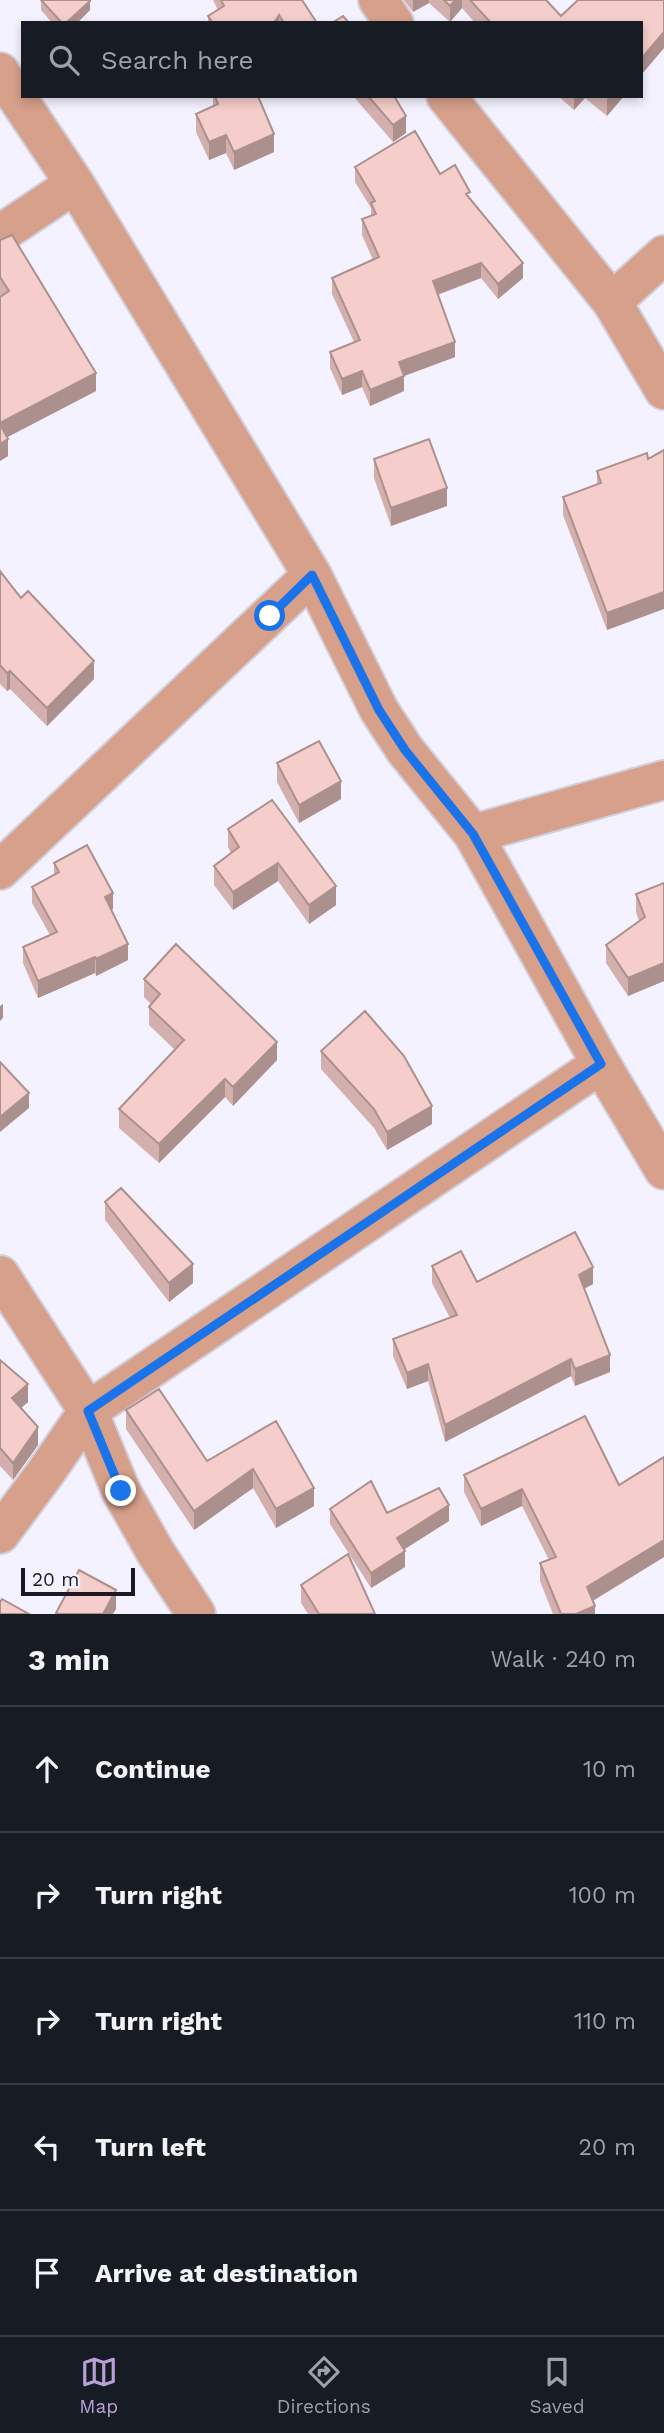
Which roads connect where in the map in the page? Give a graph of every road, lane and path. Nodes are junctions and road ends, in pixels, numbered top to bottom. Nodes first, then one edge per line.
1 (378, 0) edge
2 (393, 21) edge
3 (0, 72) edge
4 (448, 98) edge
5 (75, 184) junction
6 (0, 234) edge
7 (664, 255) edge
8 (612, 302) junction
9 (664, 390) edge
10 (312, 575) junction
11 (664, 780) edge
12 (473, 834) junction
13 (0, 870) edge
14 (601, 1064) junction
15 (664, 1170) edge
16 (0, 1275) edge
17 (88, 1411) junction
18 (0, 1534) edge
19 (196, 1614) edge

1 - 2 street
3 - 5 street
4 - 8 street
5 - 6 street
5 - 10 street
7 - 8 street
8 - 9 street
10 - 12 street
10 - 13 street
11 - 12 street
12 - 14 street
14 - 15 street
14 - 17 street
16 - 17 street
17 - 18 street
17 - 19 street

